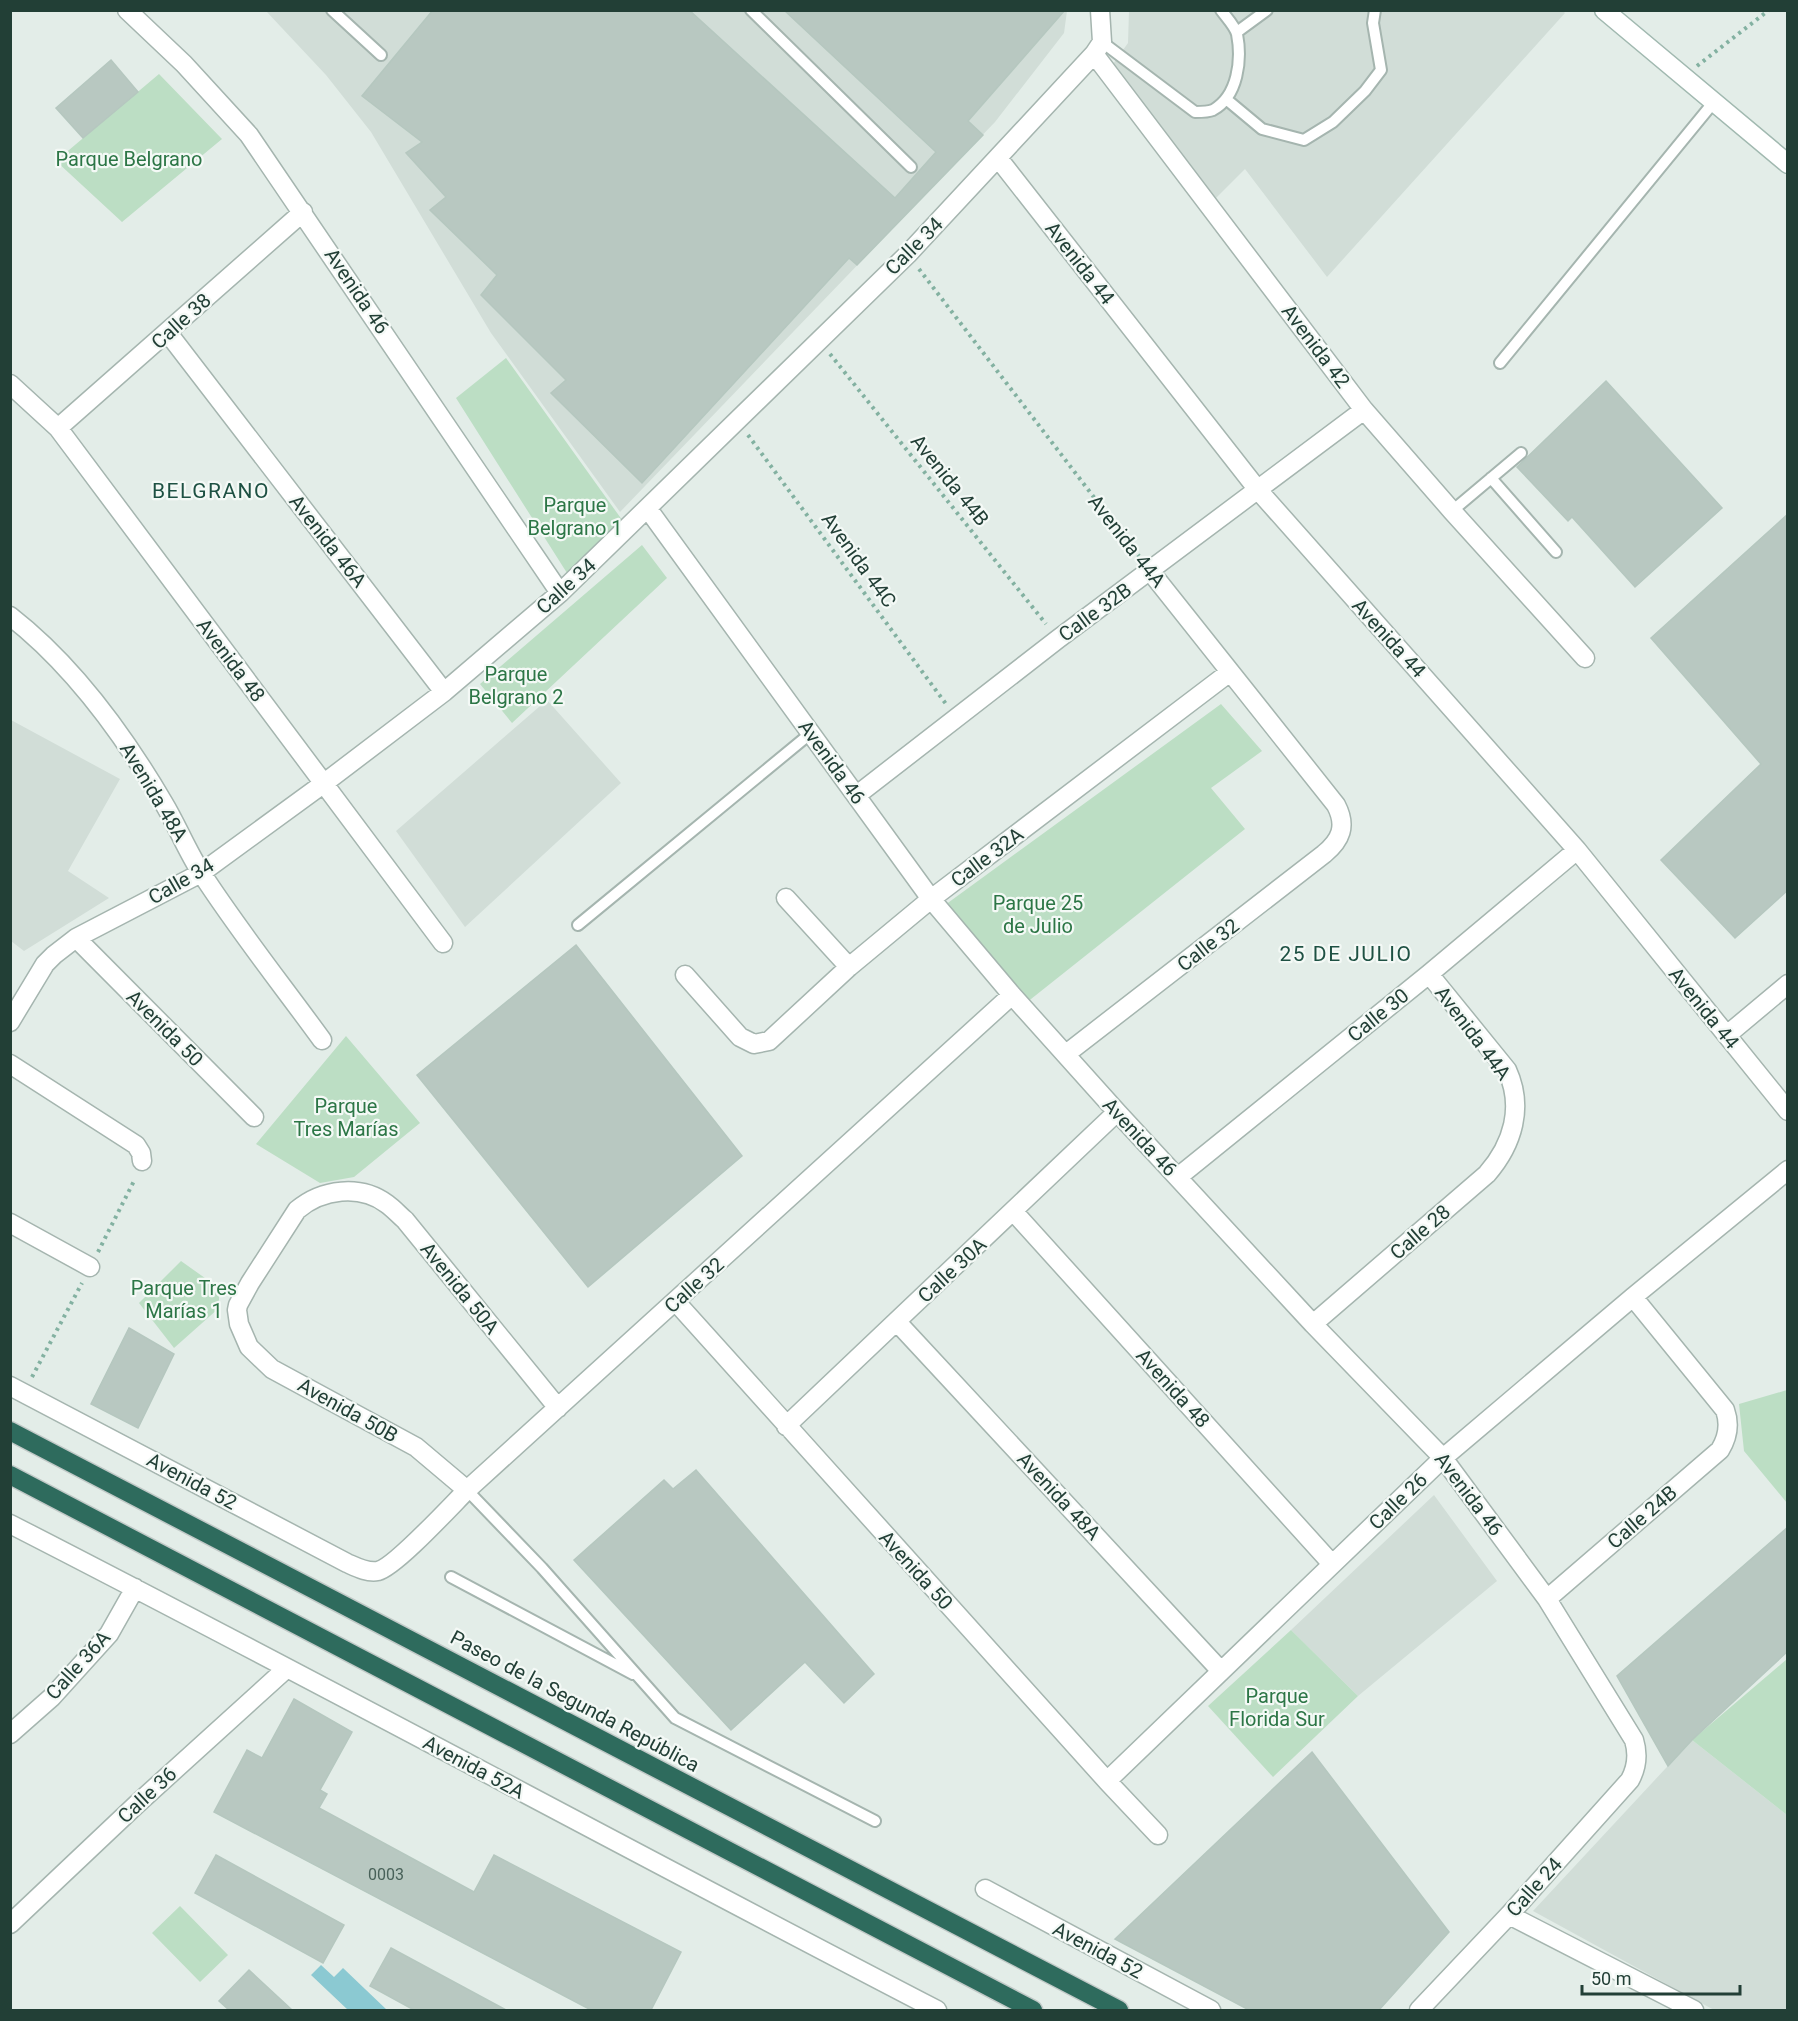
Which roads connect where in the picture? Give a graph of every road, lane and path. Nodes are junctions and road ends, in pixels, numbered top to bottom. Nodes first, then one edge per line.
1 (127, 10) edge
2 (332, 10) edge
3 (751, 10) edge
4 (1100, 10) edge
5 (1221, 10) edge
6 (1268, 10) edge
7 (1375, 10) edge
8 (1769, 10) edge
9 (1611, 13) edge
10 (1237, 32) junction
11 (1098, 48) junction
12 (381, 55) dead end
13 (1682, 77) junction
14 (1226, 99) junction
15 (1713, 103) junction
16 (998, 158) junction
17 (1786, 159) edge
18 (911, 167) dead end
19 (303, 212) junction
20 (908, 254) junction
21 (168, 333) junction
22 (818, 339) junction
23 (1500, 363) dead end
24 (10, 384) edge
25 (1364, 410) junction
26 (738, 421) junction
27 (58, 428) junction
28 (1521, 453) dead end
29 (1491, 478) junction
30 (1257, 490) junction
31 (648, 509) junction
32 (1452, 511) junction
33 (1556, 552) dead end
34 (1150, 571) junction
35 (560, 593) junction
36 (10, 616) edge
37 (1058, 639) junction
38 (1585, 658) dead end
39 (1230, 672) junction
40 (444, 692) junction
41 (956, 717) junction
42 (811, 733) junction
43 (323, 784) junction
44 (857, 795) junction
45 (1342, 829) joint
46 (1577, 850) junction
47 (201, 873) junction
48 (786, 898) dead end
49 (931, 899) junction
50 (578, 925) dead end
51 (76, 938) junction
52 (443, 943) dead end
53 (849, 967) junction
54 (1429, 974) junction
55 (685, 975) dead end
56 (1788, 984) edge
57 (1012, 995) junction
58 (10, 1022) edge
59 (1727, 1035) junction
60 (322, 1040) dead end
61 (1066, 1054) junction
62 (10, 1065) edge
63 (1788, 1111) edge
64 (1117, 1112) junction
65 (254, 1117) dead end
66 (1513, 1129) joint
67 (142, 1161) dead end
68 (1788, 1170) edge
69 (1178, 1177) junction
70 (1013, 1211) junction
71 (10, 1222) edge
72 (90, 1267) dead end
73 (1633, 1297) junction
74 (676, 1302) junction
75 (897, 1322) junction
76 (239, 1324) joint
77 (1312, 1324) junction
78 (10, 1386) edge
79 (558, 1408) junction
80 (786, 1426) junction
81 (10, 1431) edge
82 (1443, 1458) junction
83 (10, 1475) edge
84 (467, 1490) junction
85 (10, 1524) edge
86 (1332, 1564) junction
87 (375, 1571) joint
88 (451, 1578) dead end
89 (135, 1588) junction
90 (1547, 1599) junction
91 (286, 1668) junction
92 (1221, 1671) junction
93 (638, 1677) junction
94 (10, 1734) edge
95 (1636, 1756) joint
96 (1107, 1781) junction
97 (875, 1821) dead end
98 (1158, 1834) dead end
99 (985, 1889) dead end
100 (1509, 1915) junction
101 (10, 1924) edge
102 (925, 2008) edge
103 (1033, 2010) edge
104 (1119, 2010) edge
105 (1211, 2010) edge
106 (1419, 2010) edge
107 (1694, 2010) edge

1 - 19 street, Avenida 46
2 - 12 lane
3 - 18 lane
4 - 11 street
5 - 10 lane
6 - 10 lane
7 - 14 lane
8 - 13 path
9 - 13 street
10 - 14 lane
11 - 14 lane
11 - 16 street, Calle 34
11 - 25 street, Avenida 42
13 - 15 street
15 - 17 street
15 - 23 lane
16 - 20 street, Calle 34
16 - 30 street, Avenida 44
19 - 21 street, Calle 38
19 - 35 street, Avenida 46
20 - 22 street, Calle 34
20 - 34 path, Avenida 44A
21 - 27 street, Calle 38
21 - 40 street, Avenida 46A
22 - 26 street, Calle 34
22 - 37 path, Avenida 44B
24 - 27 street, Avenida 48
25 - 30 street, Calle 32B
25 - 32 street, Avenida 42
26 - 31 street, Calle 34
26 - 41 path, Avenida 44C
27 - 43 street, Avenida 48
28 - 29 lane
29 - 32 lane
29 - 33 lane
30 - 34 street, Calle 32B
30 - 46 street, Avenida 44
31 - 35 street, Calle 34
31 - 42 street, Avenida 46
32 - 38 street, Avenida 42
34 - 37 street, Calle 32B
34 - 39 street, Avenida 44A
35 - 40 street, Calle 34
36 - 47 street, Avenida 48A
37 - 41 street, Calle 32B
39 - 45 street, Avenida 44A
39 - 49 street, Calle 32A
40 - 43 street, Calle 34
41 - 44 street, Calle 32B
42 - 44 street, Avenida 46
42 - 50 lane
43 - 47 street, Calle 34
43 - 52 street, Avenida 48
44 - 49 street, Avenida 46
45 - 61 street, Calle 32
46 - 54 street, Calle 30
46 - 59 street, Avenida 44
47 - 51 street, Calle 34
47 - 60 street, Avenida 48A
48 - 53 street
49 - 53 street, Calle 32A
49 - 57 street, Avenida 46
51 - 58 street, Calle 34
51 - 65 street, Avenida 50
53 - 55 street, Calle 32A
54 - 66 street, Avenida 44A
54 - 69 street, Calle 30
56 - 59 street
57 - 61 street, Avenida 46
57 - 74 street, Calle 32
59 - 63 street, Avenida 44
61 - 64 street, Avenida 46
62 - 67 street
64 - 69 street, Avenida 46
64 - 70 street, Calle 30A
66 - 77 street, Calle 28
68 - 73 street, Calle 26
69 - 77 street, Avenida 46
70 - 75 street, Calle 30A
70 - 86 street, Avenida 48
71 - 72 street
73 - 82 street, Calle 26
73 - 90 street, Calle 24B
74 - 79 street, Calle 32
74 - 80 street, Avenida 50
75 - 80 street, Calle 30A
75 - 92 street, Avenida 48A
76 - 79 street, Avenida 50A
76 - 84 street, Avenida 50B
77 - 82 street, Avenida 46
78 - 87 street, Avenida 52
79 - 84 street, Calle 32
80 - 96 street, Avenida 50
81 - 104 highway, Paseo de la Segunda República
82 - 86 street, Calle 26
82 - 90 street, Avenida 46
83 - 103 highway
84 - 87 street, Calle 32
84 - 93 lane
85 - 89 street, Avenida 52A
86 - 92 street, Calle 26
88 - 93 lane
89 - 91 street, Avenida 52A
89 - 94 street, Calle 36A
90 - 95 street, Avenida 46
91 - 101 street, Calle 36
91 - 102 street, Avenida 52A
92 - 96 street, Calle 26
93 - 97 lane
95 - 100 street, Calle 24
96 - 98 street, Avenida 50
99 - 105 street, Avenida 52
100 - 106 street, Calle 24
100 - 107 street

